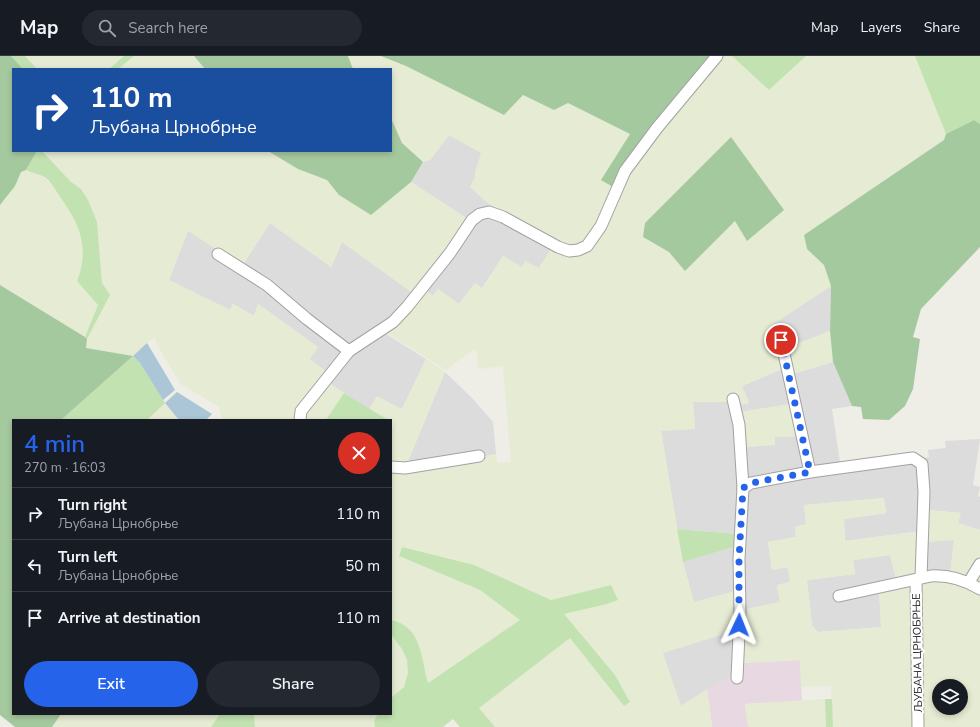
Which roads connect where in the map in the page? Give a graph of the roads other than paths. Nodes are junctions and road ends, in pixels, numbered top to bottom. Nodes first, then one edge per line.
1 (717, 56) edge
2 (218, 254) dead end
3 (781, 340) dead end
4 (349, 351) junction
5 (733, 399) dead end
6 (300, 419) edge
7 (479, 456) dead end
8 (392, 467) edge
9 (810, 472) junction
10 (743, 488) junction
11 (980, 564) edge
12 (918, 579) junction
13 (969, 582) junction
14 (980, 588) edge
15 (839, 596) dead end
16 (737, 678) dead end
17 (918, 727) edge

1 - 4 street
2 - 4 street
3 - 9 street
4 - 6 street
5 - 10 street
7 - 8 street
9 - 10 street, ЉУБАНА ЦРНОБРЊЕ
9 - 12 street, ЉУБАНА ЦРНОБРЊЕ
10 - 16 street
11 - 13 street
12 - 13 street, ЉУБАНА ЦРНОБРЊЕ
12 - 15 street, ЉУБАНА ЦРНОБРЊЕ
12 - 17 street, ЉУБАНА ЦРНОБРЊЕ
13 - 14 street, ЉУБАНА ЦРНОБРЊЕ

